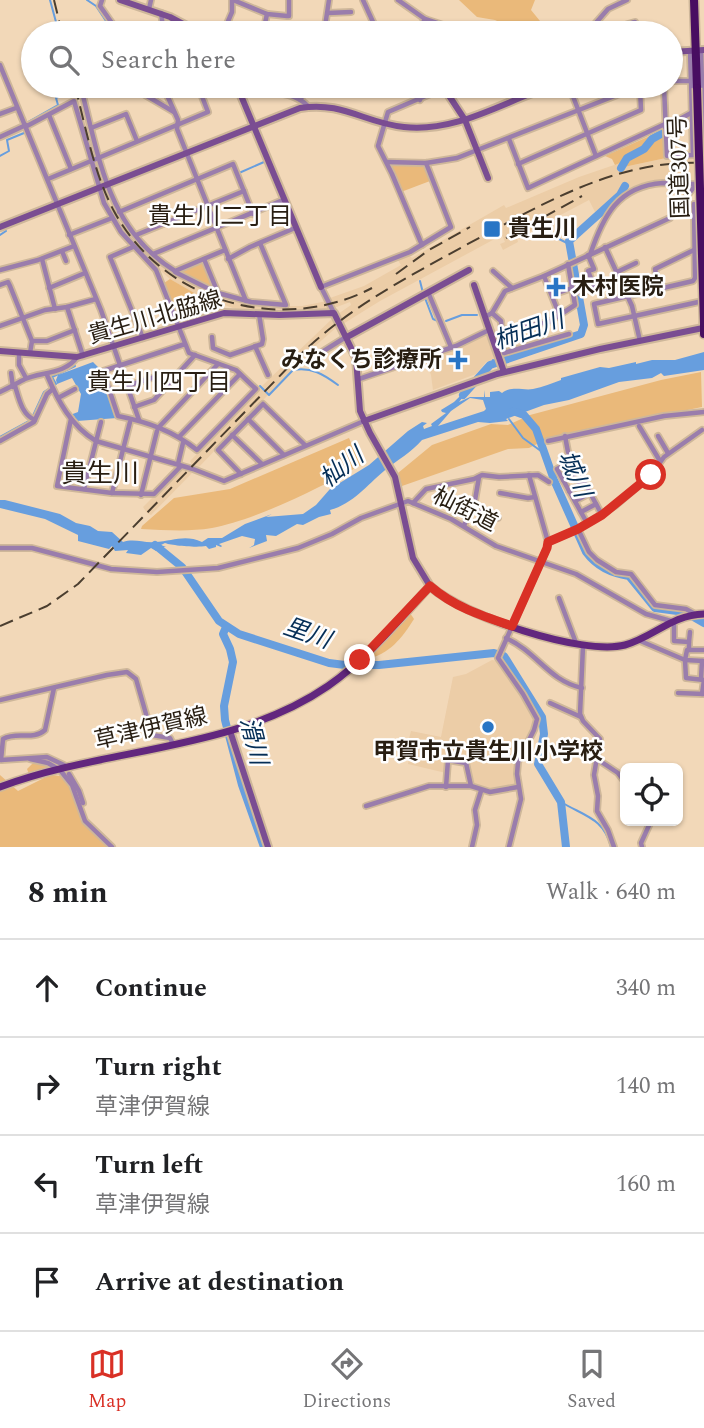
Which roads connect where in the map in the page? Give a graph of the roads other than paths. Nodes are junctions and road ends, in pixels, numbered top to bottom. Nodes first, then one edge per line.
1 (102, 0) edge
2 (120, 0) edge
3 (151, 0) edge
4 (232, 0) edge
5 (289, 0) edge
6 (329, 0) edge
7 (363, 0) edge
8 (398, 0) edge
9 (627, 0) edge
10 (694, 0) edge
11 (149, 9) junction
12 (351, 12) dead end
13 (161, 13) junction
14 (328, 13) junction
15 (267, 14) junction
16 (425, 19) joint
17 (111, 21) edge
18 (162, 21) edge
19 (177, 21) edge
20 (228, 21) edge
21 (266, 21) edge
22 (327, 21) edge
23 (370, 21) edge
24 (430, 21) edge
25 (598, 21) edge
26 (698, 50) edge
27 (0, 65) edge
28 (2, 74) edge
29 (6, 83) junction
30 (683, 83) edge
31 (694, 84) junction
32 (0, 86) edge
33 (84, 98) edge
34 (150, 98) edge
35 (168, 98) edge
36 (203, 98) edge
37 (242, 98) edge
38 (296, 98) edge
39 (424, 98) edge
40 (452, 98) edge
41 (521, 98) edge
42 (574, 98) edge
43 (612, 98) edge
44 (640, 98) edge
45 (664, 98) edge
46 (301, 99) joint
47 (420, 100) joint
48 (308, 106) junction
49 (16, 108) junction
50 (703, 109) edge
51 (578, 110) junction
52 (174, 112) junction
53 (692, 113) junction
54 (0, 114) edge
55 (49, 115) junction
56 (465, 120) junction
57 (384, 124) junction
58 (26, 125) junction
59 (177, 125) junction
60 (253, 125) junction
61 (91, 128) junction
62 (665, 128) junction
63 (587, 133) junction
64 (0, 137) edge
65 (509, 139) junction
66 (137, 141) junction
67 (704, 151) edge
68 (186, 152) junction
69 (477, 152) junction
70 (596, 156) junction
71 (98, 157) junction
72 (90, 160) junction
73 (387, 162) junction
74 (426, 163) junction
75 (518, 163) junction
76 (71, 169) junction
77 (704, 177) edge
78 (488, 178) dead end
79 (48, 179) junction
80 (197, 179) junction
81 (698, 184) junction
82 (106, 186) junction
83 (98, 188) junction
84 (244, 191) junction
85 (687, 198) junction
86 (283, 200) junction
87 (694, 204) junction
88 (704, 205) edge
89 (58, 206) junction
90 (207, 206) junction
91 (119, 212) junction
92 (253, 214) junction
93 (112, 218) junction
94 (0, 227) edge
95 (295, 228) junction
96 (217, 229) junction
97 (69, 235) junction
98 (136, 235) junction
99 (260, 243) junction
100 (422, 245) junction
101 (74, 246) junction
102 (133, 247) junction
103 (605, 247) junction
104 (696, 249) junction
105 (225, 250) junction
106 (62, 251) junction
107 (153, 254) junction
108 (589, 255) junction
109 (42, 259) junction
110 (229, 259) junction
111 (204, 260) junction
112 (66, 261) dead end
113 (570, 263) junction
114 (636, 263) dead end
115 (0, 270) edge
116 (469, 270) dead end
117 (175, 271) junction
118 (493, 271) dead end
119 (617, 272) junction
120 (85, 274) junction
121 (544, 276) junction
122 (0, 285) edge
123 (474, 285) dead end
124 (321, 287) junction
125 (49, 288) junction
126 (512, 288) junction
127 (572, 288) junction
128 (659, 289) junction
129 (428, 292) junction
130 (218, 293) junction
131 (581, 293) dead end
132 (552, 295) junction
133 (628, 296) junction
134 (96, 299) junction
135 (246, 301) junction
136 (704, 301) edge
137 (67, 307) junction
138 (55, 309) junction
139 (334, 313) junction
140 (492, 313) junction
141 (259, 314) junction
142 (559, 314) junction
143 (636, 316) junction
144 (24, 317) junction
145 (485, 317) junction
146 (0, 326) edge
147 (704, 326) edge
148 (178, 328) junction
149 (75, 330) junction
150 (489, 330) junction
151 (504, 330) junction
152 (569, 334) dead end
153 (704, 334) edge
154 (212, 337) dead end
155 (347, 337) junction
156 (143, 338) junction
157 (32, 341) junction
158 (640, 342) junction
159 (185, 344) junction
160 (255, 346) junction
161 (451, 347) junction
162 (115, 348) junction
163 (0, 351) edge
164 (19, 352) junction
165 (322, 352) dead end
166 (30, 353) junction
167 (195, 355) junction
168 (80, 357) junction
169 (218, 364) junction
170 (121, 366) junction
171 (503, 369) junction
172 (11, 373) dead end
173 (240, 374) junction
174 (47, 375) junction
175 (268, 375) dead end
176 (26, 378) junction
177 (359, 379) junction
178 (173, 380) junction
179 (127, 386) junction
180 (14, 387) junction
181 (52, 387) junction
182 (75, 389) dead end
183 (0, 392) edge
184 (58, 398) junction
185 (134, 407) junction
186 (704, 412) edge
187 (71, 419) junction
188 (248, 419) junction
189 (35, 420) junction
190 (139, 420) junction
191 (101, 422) dead end
192 (130, 422) dead end
193 (365, 423) junction
194 (639, 426) dead end
195 (158, 429) junction
196 (702, 430) dead end
197 (232, 435) junction
198 (565, 436) junction
199 (658, 436) dead end
200 (179, 437) junction
201 (0, 441) edge
202 (96, 441) junction
203 (548, 441) dead end
204 (183, 443) dead end
205 (305, 445) junction
206 (123, 449) junction
207 (668, 453) junction
208 (284, 455) junction
209 (150, 457) junction
210 (572, 461) junction
211 (660, 461) junction
212 (262, 464) junction
213 (179, 465) junction
214 (578, 472) junction
215 (241, 474) junction
216 (529, 475) junction
217 (479, 477) junction
218 (563, 480) junction
219 (548, 482) dead end
220 (584, 482) junction
221 (84, 489) junction
222 (569, 491) junction
223 (112, 493) junction
224 (500, 493) dead end
225 (590, 493) junction
226 (141, 495) junction
227 (535, 497) junction
228 (575, 502) junction
229 (401, 503) junction
230 (413, 503) junction
231 (596, 503) junction
232 (474, 506) junction
233 (581, 512) junction
234 (602, 515) junction
235 (498, 518) dead end
236 (587, 523) junction
237 (464, 526) junction
238 (577, 530) junction
239 (548, 542) junction
240 (0, 548) edge
241 (540, 562) junction
242 (430, 586) junction
243 (559, 598) dead end
244 (696, 614) edge
245 (671, 621) junction
246 (512, 626) junction
247 (690, 632) dead end
248 (506, 639) junction
249 (638, 640) junction
250 (689, 642) junction
251 (579, 645) junction
252 (689, 650) junction
253 (704, 650) edge
254 (685, 660) junction
255 (703, 661) edge
256 (703, 679) edge
257 (54, 688) junction
258 (582, 688) junction
259 (678, 693) dead end
260 (703, 694) edge
261 (0, 700) edge
262 (550, 703) dead end
263 (581, 717) junction
264 (228, 731) junction
265 (173, 744) junction
266 (597, 759) junction
267 (1, 760) edge
268 (62, 767) junction
269 (69, 774) dead end
270 (620, 776) edge
271 (471, 786) junction
272 (0, 787) edge
273 (446, 787) junction
274 (518, 787) junction
275 (481, 791) junction
276 (366, 806) dead end
277 (82, 807) junction
278 (649, 826) edge
279 (112, 847) edge
280 (268, 847) edge
281 (472, 847) edge
282 (509, 847) edge
283 (614, 847) edge
284 (642, 847) edge

1 - 17 street
2 - 11 street
3 - 11 street
4 - 15 street
4 - 20 street
5 - 15 street
6 - 14 street
7 - 23 street
8 - 16 street
9 - 25 street
10 - 26 highway, 国道307号
11 - 13 street
12 - 14 street
13 - 18 street
13 - 19 street
14 - 22 street
15 - 21 street
16 - 24 street
26 - 31 highway, 国道307号
26 - 50 street
27 - 28 street
28 - 29 street
29 - 32 street
29 - 49 street
30 - 31 street
31 - 53 street
31 - 147 highway, 国道307号, bridge
33 - 61 street
34 - 52 street
35 - 52 street
36 - 59 street
37 - 60 street
38 - 46 street
39 - 47 street
40 - 56 street
41 - 56 street
42 - 51 street
43 - 51 street
44 - 63 street
45 - 62 street
46 - 48 street
47 - 57 street
48 - 57 street
48 - 60 street
49 - 54 street
49 - 58 street
50 - 53 street
50 - 67 street
51 - 63 street
51 - 65 street
52 - 59 street
53 - 62 street
53 - 62 street
55 - 58 street
55 - 72 street
55 - 76 street
56 - 57 street
56 - 69 street
57 - 73 street
58 - 64 street
58 - 79 street
59 - 66 street
59 - 68 street
60 - 68 street
60 - 86 street
61 - 66 street
61 - 71 street
62 - 70 street
63 - 70 street
63 - 75 street
65 - 69 street
65 - 75 street
66 - 71 street
68 - 80 street
68 - 82 street
69 - 74 street
69 - 78 street
70 - 75 street
71 - 72 street
71 - 82 street
72 - 76 street
72 - 83 street
73 - 74 street
73 - 100 street
74 - 100 street
76 - 79 street
77 - 81 street
79 - 89 street
80 - 84 street
80 - 90 street
80 - 91 street
81 - 85 street
81 - 108 street
82 - 83 street
82 - 91 street
83 - 89 street
83 - 93 street
84 - 90 street
84 - 92 street
85 - 87 street
85 - 103 street
86 - 92 street
86 - 95 street
87 - 88 street
87 - 104 street
89 - 94 street
89 - 97 street
90 - 96 street
90 - 98 street
91 - 98 street
92 - 96 street
93 - 97 street
93 - 102 street
95 - 99 street
95 - 124 street
96 - 105 street
96 - 107 street
97 - 101 street
98 - 107 street
99 - 110 street
99 - 135 street
100 - 124 street
101 - 106 street
101 - 120 street
102 - 148 street
102 - 156 street
103 - 108 street
103 - 119 street
104 - 128 street
104 - 128 street
105 - 110 street
105 - 111 street
106 - 109 street
106 - 112 street
107 - 117 street
108 - 113 street
108 - 131 street
109 - 115 street
109 - 125 street
110 - 135 street
111 - 117 street
111 - 130 street
113 - 121 street
113 - 127 street
114 - 119 street
116 - 129 street
117 - 130 street
118 - 126 street
119 - 133 street
120 - 125 street
120 - 134 street
121 - 126 street
121 - 132 street
122 - 144 street
123 - 145 street
124 - 139 street
125 - 138 street
126 - 140 street
127 - 132 street
127 - 142 street
128 - 133 street
129 - 155 street
129 - 161 street
130 - 135 street
132 - 142 street
133 - 143 street
133 - 143 street
134 - 137 street
134 - 162 street
136 - 143 street
137 - 138 street
137 - 149 street
138 - 144 street
139 - 141 street, 貴生川北脇線
139 - 155 street
140 - 145 street
140 - 151 street
141 - 148 street, 貴生川北脇線
141 - 160 street
142 - 151 street
143 - 158 street
144 - 146 street
144 - 157 street
145 - 150 street
147 - 153 highway, 国道307号
147 - 158 street
148 - 156 street, 貴生川北脇線
148 - 159 street
149 - 157 street
149 - 168 street
150 - 161 street
150 - 171 street
151 - 152 street
154 - 160 street
155 - 165 street
155 - 177 street
156 - 162 street, 貴生川北脇線
157 - 166 street
158 - 171 street
159 - 167 street
159 - 170 street
160 - 175 street
161 - 177 street
162 - 168 street, 貴生川北脇線
162 - 170 street
163 - 164 street, 貴生川北脇線
164 - 166 street, 貴生川北脇線
164 - 176 street
166 - 168 street, 貴生川北脇線
167 - 169 street
167 - 178 street
168 - 174 street
169 - 173 street
169 - 195 street
170 - 179 street
170 - 190 street
171 - 193 street
172 - 180 street
173 - 200 street
173 - 200 street
174 - 176 street
174 - 181 street
176 - 180 street
177 - 193 street
178 - 179 street
178 - 185 street
179 - 185 street
180 - 183 street
180 - 189 street
181 - 184 street
181 - 189 street
182 - 184 street
184 - 187 street
185 - 190 street
186 - 198 street
187 - 202 street
187 - 221 street
188 - 197 street
188 - 205 street
188 - 208 street
189 - 201 street
190 - 195 street
191 - 202 street
192 - 206 street
193 - 205 street
193 - 229 street
194 - 211 street
195 - 200 street
195 - 209 street
196 - 207 street
197 - 212 street
197 - 215 street
198 - 203 street
198 - 210 street
199 - 207 street
202 - 206 street
202 - 221 street
204 - 213 street
205 - 208 street
206 - 209 street
206 - 223 street
207 - 211 street
208 - 212 street
209 - 213 street
209 - 226 street
210 - 214 street
210 - 218 street
211 - 234 street
212 - 215 street
213 - 215 street
213 - 226 street
214 - 218 street
214 - 220 street
216 - 217 street
216 - 219 street
216 - 227 street
217 - 230 street
217 - 232 street
218 - 222 street
220 - 222 street
220 - 225 street
221 - 223 street
222 - 228 street
223 - 226 street
224 - 227 street
225 - 228 street
225 - 231 street
227 - 239 street
228 - 233 street
229 - 230 street, 杣街道
229 - 240 street, 杣街道
229 - 242 street
230 - 237 street, 杣街道
231 - 233 street
231 - 234 street
232 - 235 street
232 - 237 street
233 - 236 street
234 - 236 street
236 - 238 street
237 - 241 street, 杣街道
238 - 239 street
238 - 244 street
239 - 241 street
241 - 245 street, 杣街道
241 - 246 street
242 - 246 main road
242 - 264 main road, 草津伊賀線
243 - 251 street
244 - 245 main road
245 - 249 main road
245 - 250 street
246 - 248 street
246 - 251 main road
247 - 250 street
248 - 258 street
248 - 274 street
249 - 251 main road
249 - 254 street
250 - 252 street
251 - 258 street
252 - 253 street
252 - 254 street
254 - 255 street
254 - 256 street
255 - 256 street
256 - 260 street
257 - 261 street
257 - 265 street
257 - 267 street
258 - 263 street
259 - 260 street
262 - 263 street
263 - 266 street
264 - 265 main road, 草津伊賀線
264 - 280 street
265 - 268 main road, 草津伊賀線
266 - 270 street
266 - 283 street
267 - 268 street
268 - 272 main road, 草津伊賀線
268 - 277 street
269 - 277 street
271 - 273 street
271 - 273 street
271 - 275 street
273 - 276 street
274 - 275 street
274 - 282 street
275 - 281 street
277 - 279 street
278 - 284 street

